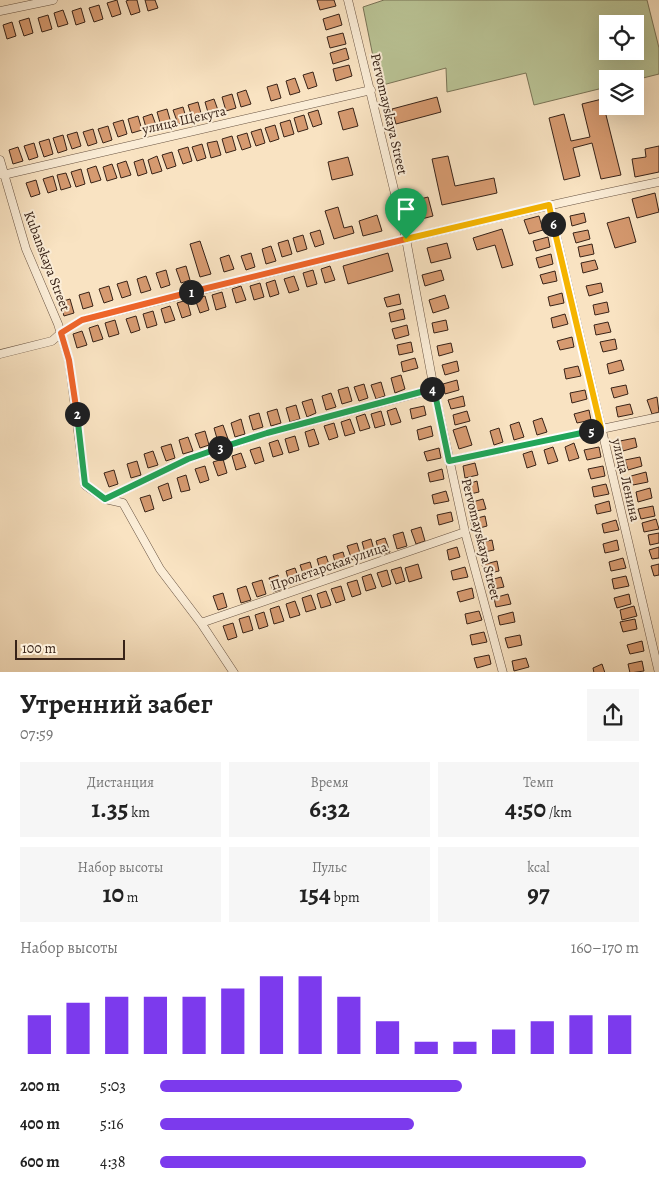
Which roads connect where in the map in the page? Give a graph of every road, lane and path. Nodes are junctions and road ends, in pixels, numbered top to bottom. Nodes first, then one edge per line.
1 (53, 0) edge
2 (348, 0) edge
3 (0, 11) edge
4 (371, 90) junction
5 (0, 160) edge
6 (3, 175) junction
7 (659, 182) edge
8 (549, 205) junction
9 (406, 239) junction
10 (61, 333) junction
11 (0, 354) edge
12 (434, 389) junction
13 (659, 416) edge
14 (601, 428) junction
15 (449, 461) junction
16 (105, 499) junction
17 (465, 532) junction
18 (201, 622) junction
19 (234, 672) edge
20 (503, 672) edge
21 (659, 672) edge

1 - 3 street
2 - 4 street, Pervomayskaya Street
4 - 6 street, улица Щекута
4 - 9 street, Pervomayskaya Street
5 - 6 street, Kubanskaya Street
6 - 10 street, Kubanskaya Street
7 - 8 street
8 - 9 street
8 - 14 street, улица Ленина
9 - 10 street
9 - 12 street, Pervomayskaya Street
10 - 11 street
10 - 16 street, Kubanskaya Street
12 - 15 street, Pervomayskaya Street
12 - 16 street
13 - 14 street
14 - 15 street
14 - 21 street, улица Ленина
15 - 17 street, Pervomayskaya Street
16 - 18 street, Kubanskaya Street
17 - 18 street, Пролетарская улица
17 - 20 street, Pervomayskaya Street
18 - 19 street, Kubanskaya Street

